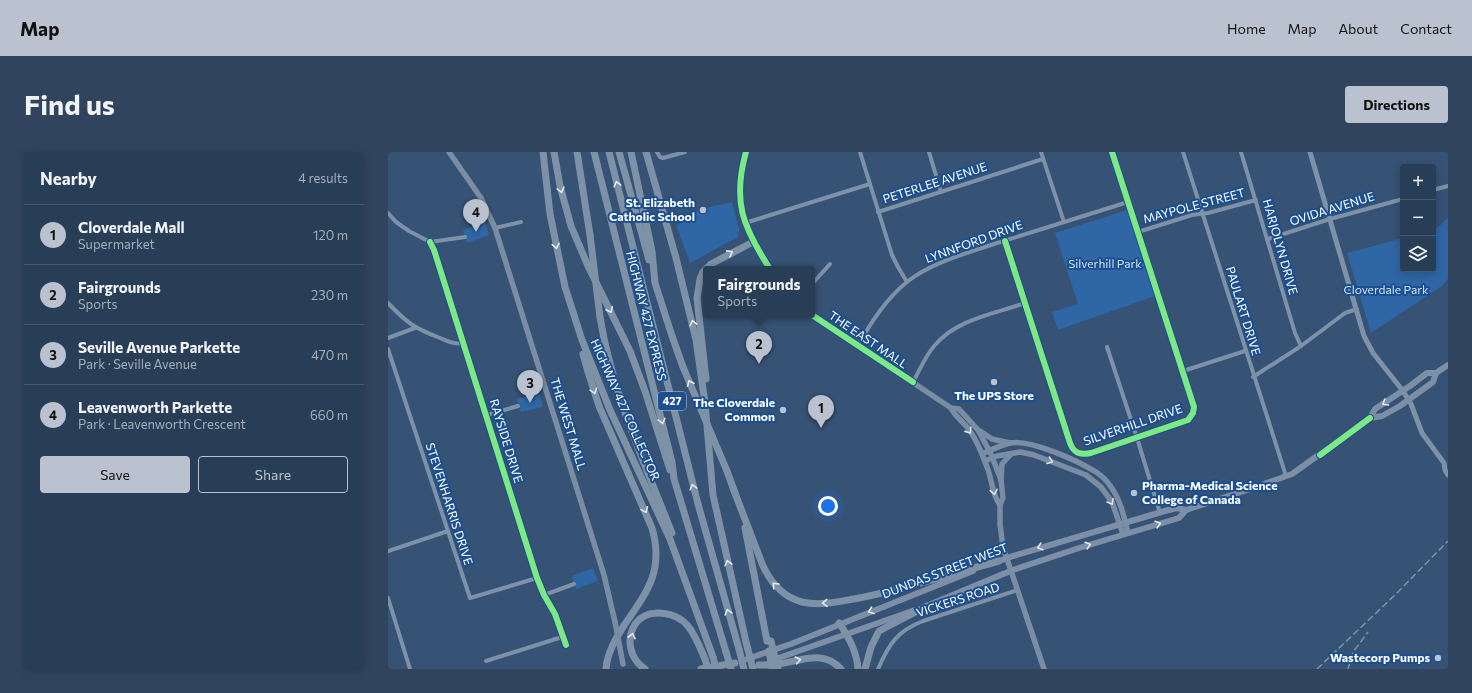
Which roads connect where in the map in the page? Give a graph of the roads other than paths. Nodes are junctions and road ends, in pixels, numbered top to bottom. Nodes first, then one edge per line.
1 (449, 152) edge
2 (543, 152) edge
3 (554, 152) edge
4 (577, 152) edge
5 (594, 152) edge
6 (609, 152) edge
7 (619, 152) edge
8 (631, 152) edge
9 (646, 152) edge
10 (657, 152) edge
11 (685, 152) edge
12 (746, 152) edge
13 (860, 152) edge
14 (929, 152) edge
15 (1041, 152) edge
16 (1112, 152) edge
17 (1183, 152) edge
18 (1241, 152) edge
19 (1310, 152) edge
20 (1043, 159) junction
21 (870, 184) junction
22 (1448, 186) edge
23 (1436, 189) edge
24 (941, 192) junction
25 (1256, 200) junction
26 (1400, 200) edge
27 (1128, 202) junction
28 (878, 212) junction
29 (388, 213) edge
30 (1202, 214) junction
31 (1330, 219) junction
32 (521, 222) dead end
33 (1064, 222) junction
34 (745, 223) junction
35 (495, 228) junction
36 (1138, 232) junction
37 (465, 237) dead end
38 (1268, 239) junction
39 (1005, 241) junction
40 (430, 242) junction
41 (753, 242) junction
42 (830, 264) dead end
43 (709, 266) edge
44 (768, 266) edge
45 (703, 272) edge
46 (815, 281) edge
47 (907, 282) junction
48 (656, 283) junction
49 (388, 303) edge
50 (1025, 304) junction
51 (1357, 309) junction
52 (815, 317) edge
53 (415, 328) junction
54 (388, 338) edge
55 (582, 340) junction
56 (464, 343) junction
57 (858, 346) junction
58 (1302, 346) junction
59 (1107, 347) dead end
60 (388, 348) edge
61 (1245, 351) junction
62 (1448, 365) edge
63 (1183, 371) junction
64 (1436, 372) junction
65 (1253, 377) junction
66 (913, 382) junction
67 (1403, 391) junction
68 (1409, 400) junction
69 (705, 404) junction
70 (518, 406) dead end
71 (951, 408) junction
72 (487, 415) junction
73 (1370, 418) junction
74 (978, 430) junction
75 (1137, 438) junction
76 (1011, 443) junction
77 (990, 451) junction
78 (1013, 452) junction
79 (982, 454) junction
80 (993, 458) junction
81 (985, 461) junction
82 (1446, 464) edge
83 (1448, 475) edge
84 (1286, 476) junction
85 (674, 479) junction
86 (1001, 480) junction
87 (733, 488) junction
88 (1000, 505) junction
89 (1186, 510) junction
90 (1160, 513) junction
91 (1123, 524) junction
92 (448, 532) junction
93 (1125, 534) junction
94 (388, 551) edge
95 (999, 561) junction
96 (537, 578) junction
97 (574, 584) dead end
98 (1018, 590) junction
99 (544, 595) junction
100 (388, 598) edge
101 (927, 606) junction
102 (839, 624) junction
103 (846, 634) junction
104 (562, 637) junction
105 (769, 642) junction
106 (709, 644) junction
107 (566, 645) dead end
108 (486, 661) dead end
109 (733, 666) edge
110 (756, 667) edge
111 (410, 669) edge
112 (606, 669) edge
113 (623, 669) edge
114 (645, 669) edge
115 (701, 669) edge
116 (708, 669) edge
117 (716, 669) edge
118 (746, 669) edge
119 (772, 669) edge
120 (778, 669) edge
121 (841, 669) edge
122 (858, 669) edge
123 (866, 669) edge
124 (878, 669) edge
125 (1044, 669) edge

1 - 35 main road, THE WEST MALL
2 -> 55 highway, HIGHWAY 427 COLLECTOR
3 -> 85 highway
4 - 106 highway, bridge
5 -> 85 highway, HIGHWAY 427 EXPRESS / 427
118 -> 6 highway, HIGHWAY 427 EXPRESS / 427, bridge
7 - 48 highway
8 - 48 highway, 427
69 -> 9 highway
10 - 11 street
12 - 34 main road
13 - 21 street
14 - 24 street
15 - 20 street
16 - 27 street, SILVERHILL DRIVE
17 - 30 street, PAULART DRIVE
18 - 25 street, HARJOLYN DRIVE
19 - 31 street
20 - 24 street, PETERLEE AVENUE
20 - 33 street
21 - 28 street
21 - 34 street
22 - 23 street
24 - 28 street, PETERLEE AVENUE
25 - 30 street, MAYPOLE STREET
25 - 38 street, HARJOLYN DRIVE
26 - 31 street, OVIDA AVENUE
27 - 33 street, LYNNFORD DRIVE
27 - 36 street, SILVERHILL DRIVE
28 - 47 street
29 - 40 street
30 - 36 street, MAYPOLE STREET
30 - 61 street, PAULART DRIVE
31 - 38 street, OVIDA AVENUE
31 - 51 street
32 - 35 street
33 - 39 street, LYNNFORD DRIVE
34 - 41 main road
35 - 113 main road, THE WEST MALL, bridge
36 - 63 street, SILVERHILL DRIVE
37 - 40 street
38 - 58 street, HARJOLYN DRIVE
39 - 47 street, LYNNFORD DRIVE
39 - 50 street, SILVERHILL DRIVE
40 - 56 street, RAYSIDE DRIVE
43 -> 41 highway
41 - 44 main road
42 - 46 street
69 -> 45 highway
47 - 57 street, LYNNFORD DRIVE
87 -> 48 highway, 427, bridge
49 - 53 street
50 - 66 street
50 - 75 street, SILVERHILL DRIVE
51 - 58 street
51 - 67 street
52 - 57 main road, THE EAST MALL
53 - 54 street
53 - 56 street
55 - 106 highway, HIGHWAY 427 COLLECTOR
55 -> 112 highway
56 - 72 street, RAYSIDE DRIVE
57 - 66 main road, THE EAST MALL
58 - 65 street
59 - 75 street
60 - 92 street, STEVENHARRIS DRIVE
61 - 63 street
61 - 65 street, PAULART DRIVE
62 - 64 main road, DUNDAS STREET WEST
63 - 75 street, SILVERHILL DRIVE
64 - 67 main road, DUNDAS STREET WEST
64 - 68 main road, DUNDAS STREET WEST
65 - 84 street, PAULART DRIVE
66 - 71 main road, THE EAST MALL
67 - 68 street
67 -> 73 main road, DUNDAS STREET WEST
68 - 73 main road, DUNDAS STREET WEST
68 - 82 street
110 -> 69 highway, bridge
70 - 72 street
71 - 74 main road, THE EAST MALL
71 -> 79 main road, THE EAST MALL
72 - 96 street, RAYSIDE DRIVE
73 - 84 main road, DUNDAS STREET WEST
74 - 76 main road
74 - 77 main road, THE EAST MALL
75 - 90 street
76 - 77 main road
76 - 91 main road
77 - 79 main road
77 - 80 main road, THE EAST MALL
78 - 80 main road
78 - 86 main road
78 -> 91 main road
79 - 81 main road, THE EAST MALL
80 - 81 main road
80 - 86 main road, THE EAST MALL
81 -> 88 main road, THE EAST MALL
82 - 83 street
84 - 89 main road, DUNDAS STREET WEST
85 - 109 highway, HIGHWAY 427 EXPRESS / 427, bridge
86 - 88 main road, THE EAST MALL
95 -> 87 highway
87 - 105 highway, 427
88 - 98 main road, THE EAST MALL
89 - 90 main road, DUNDAS STREET WEST
93 -> 89 main road, DUNDAS STREET WEST
90 - 91 main road, DUNDAS STREET WEST
91 - 93 main road
91 -> 95 main road, DUNDAS STREET WEST, bridge
92 - 94 street
92 - 96 street, STEVENHARRIS DRIVE
101 -> 93 main road, DUNDAS STREET WEST, bridge
95 -> 102 main road, DUNDAS STREET WEST
96 - 99 street, RAYSIDE DRIVE
97 - 99 street
98 - 124 street, VICKERS ROAD
98 - 125 main road, THE EAST MALL
99 - 104 street, RAYSIDE DRIVE
100 - 111 street
101 - 103 main road, DUNDAS STREET WEST
101 - 123 highway
102 - 103 highway
102 - 109 main road, DUNDAS STREET WEST
103 - 110 main road, DUNDAS STREET WEST
103 - 122 highway
104 - 107 street, RAYSIDE DRIVE
104 - 108 street
105 - 119 highway, 427, bridge
105 - 120 highway, bridge
106 - 117 highway, HIGHWAY 427 COLLECTOR, bridge
109 - 115 highway
109 - 117 main road, DUNDAS STREET WEST
110 - 118 main road, DUNDAS STREET WEST
110 -> 121 highway
114 -> 116 highway, bridge

